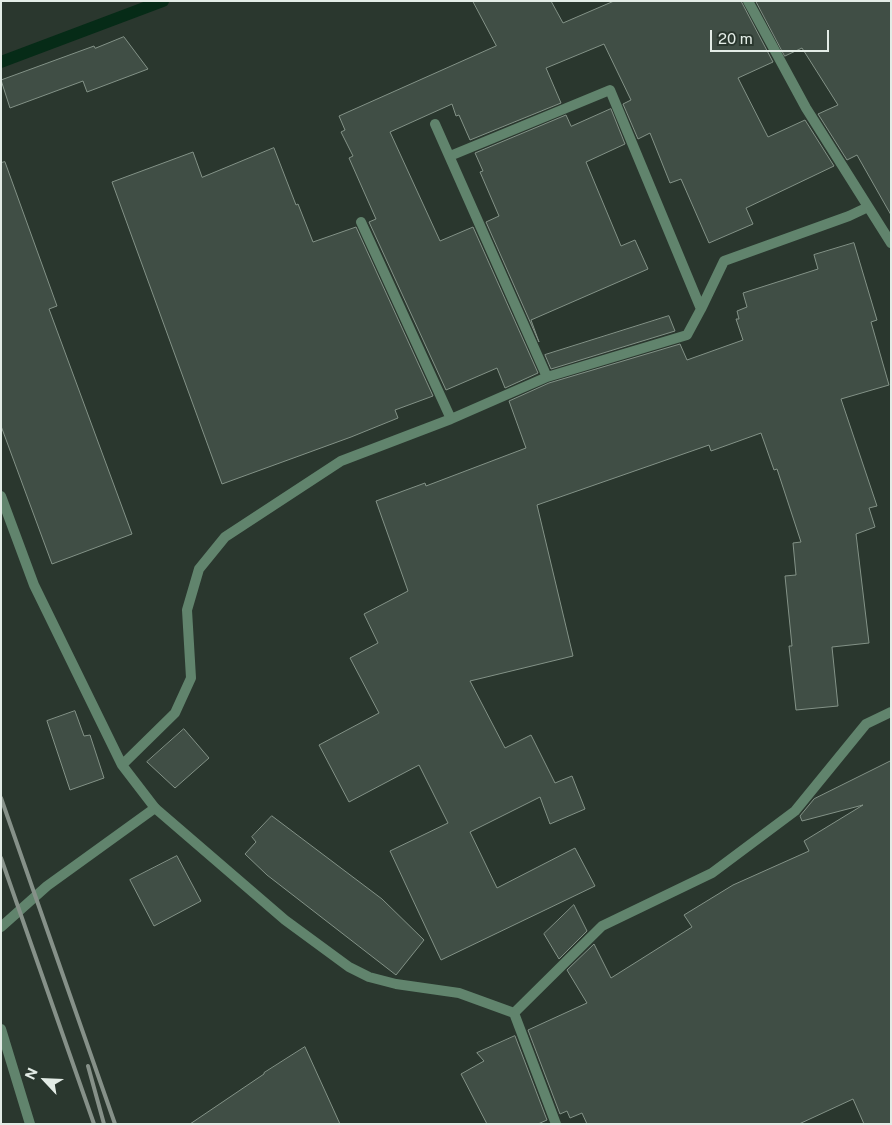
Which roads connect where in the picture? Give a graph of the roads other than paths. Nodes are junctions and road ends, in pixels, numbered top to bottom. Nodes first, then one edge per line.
1 (748, 1) edge
2 (435, 124) dead end
3 (450, 156) junction
4 (868, 207) junction
5 (361, 222) dead end
6 (891, 243) edge
7 (701, 308) junction
8 (547, 376) junction
9 (451, 419) junction
10 (1, 496) edge
11 (891, 712) edge
12 (122, 765) junction
13 (155, 808) junction
14 (1, 927) edge
15 (514, 1013) junction
16 (1, 1029) edge
17 (30, 1124) edge
18 (556, 1124) edge

1 - 4 street
2 - 3 street
3 - 7 street
3 - 8 street
4 - 6 street
4 - 7 street
5 - 9 street
7 - 8 street
8 - 9 street
9 - 12 street
10 - 12 street
11 - 15 street
12 - 13 street
13 - 14 street
13 - 15 street
15 - 18 street
16 - 17 street

